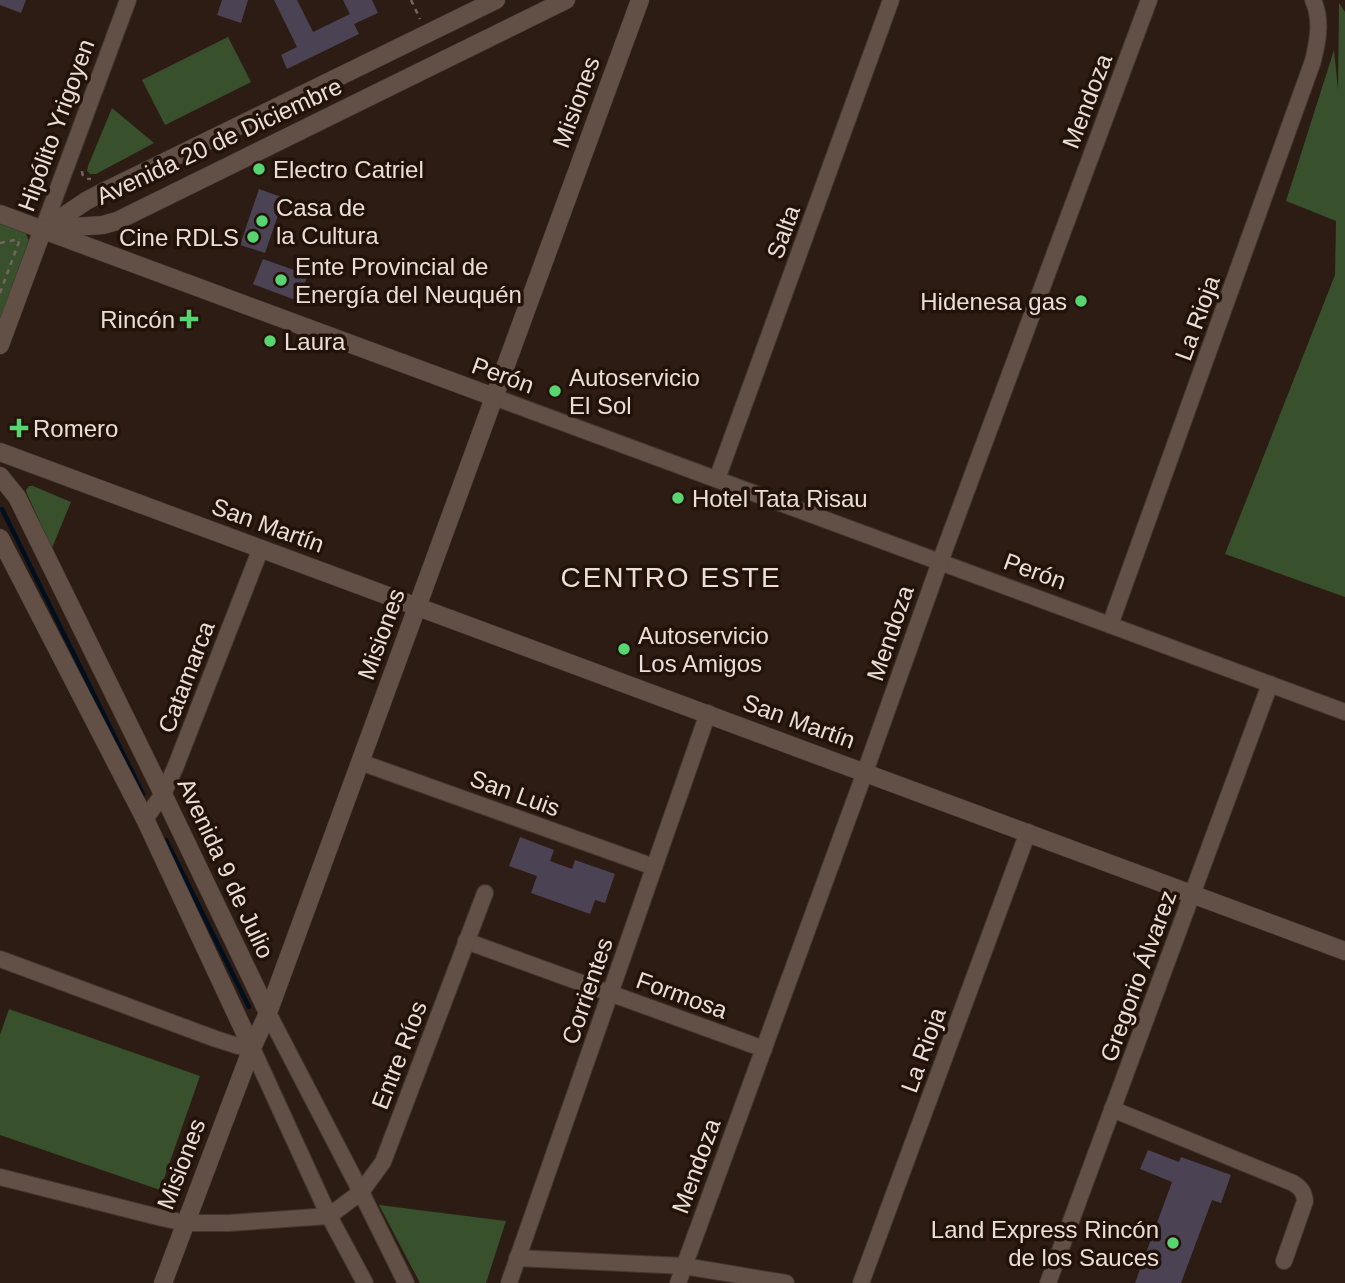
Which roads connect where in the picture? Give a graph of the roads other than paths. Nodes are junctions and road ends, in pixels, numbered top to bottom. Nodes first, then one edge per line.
1 (128, 0) edge
2 (496, 0) edge
3 (566, 0) edge
4 (640, 0) edge
5 (891, 0) edge
6 (1149, 0) edge
7 (1313, 0) edge
8 (0, 214) edge
9 (43, 229) junction
10 (0, 345) edge
11 (494, 397) junction
12 (0, 452) edge
13 (0, 476) edge
14 (717, 479) junction
15 (0, 538) edge
16 (261, 548) junction
17 (940, 562) junction
18 (417, 606) junction
19 (1110, 625) junction
20 (1270, 684) junction
21 (1345, 712) edge
22 (708, 713) junction
23 (360, 762) junction
24 (865, 772) junction
25 (163, 794) junction
26 (145, 819) junction
27 (1028, 832) junction
28 (654, 867) junction
29 (485, 893) dead end
30 (1192, 894) junction
31 (466, 941) junction
32 (1345, 951) edge
33 (0, 959) edge
34 (610, 993) junction
35 (268, 1013) junction
36 (251, 1048) junction
37 (764, 1049) junction
38 (1112, 1109) junction
39 (0, 1177) edge
40 (362, 1192) junction
41 (329, 1216) junction
42 (186, 1223) junction
43 (517, 1258) junction
44 (1284, 1261) dead end
45 (684, 1266) junction
46 (163, 1283) edge
47 (365, 1283) edge
48 (406, 1283) edge
49 (509, 1283) edge
50 (678, 1283) edge
51 (786, 1283) edge
52 (861, 1283) edge
53 (1048, 1283) edge

1 - 9 street, Hipólito Yrigoyen
2 - 9 street, Avenida 20 de Diciembre
3 - 9 street, Avenida 20 de Diciembre
4 - 11 street, Misiones
5 - 14 street, Salta
6 - 17 street, Mendoza
7 - 19 street, La Rioja
8 - 9 street, Perón
9 - 10 street, Hipólito Yrigoyen
9 - 11 street, Perón
11 - 14 street, Perón
11 - 18 street, Misiones
12 - 16 street, San Martín
13 - 25 street, Avenida 9 de Julio
14 - 17 street, Perón
15 - 26 street
16 - 18 street, San Martín
16 - 25 street, Catamarca
17 - 19 street, Perón
17 - 24 street, Mendoza
18 - 22 street, San Martín
18 - 23 street, Misiones
19 - 20 street, Perón
20 - 21 street, Perón
20 - 30 street, Gregorio Álvarez
22 - 24 street, San Martín
22 - 28 street, Corrientes
23 - 28 street, San Luis
23 - 35 street, Misiones
24 - 27 street, San Martín
24 - 37 street, Mendoza
25 - 26 street, Catamarca
25 - 35 street, Avenida 9 de Julio
26 - 36 street
27 - 30 street, San Martín
27 - 52 street, La Rioja
28 - 34 street, Corrientes
29 - 31 street, Entre Ríos
30 - 32 street, San Martín
30 - 38 street, Gregorio Álvarez
31 - 34 street, Formosa
31 - 40 street, Entre Ríos
33 - 36 street
34 - 37 street, Formosa
34 - 43 street, Corrientes
35 - 36 street, Misiones
35 - 40 street, Avenida 9 de Julio
36 - 41 street
36 - 42 street, Misiones
37 - 45 street, Mendoza
38 - 44 street
38 - 53 street, Gregorio Álvarez
39 - 42 street
40 - 41 street, Entre Ríos
40 - 48 street, Avenida 9 de Julio
41 - 42 street
41 - 47 street
42 - 46 street, Misiones
43 - 45 street
43 - 49 street, Corrientes
45 - 50 street, Mendoza
45 - 51 street

